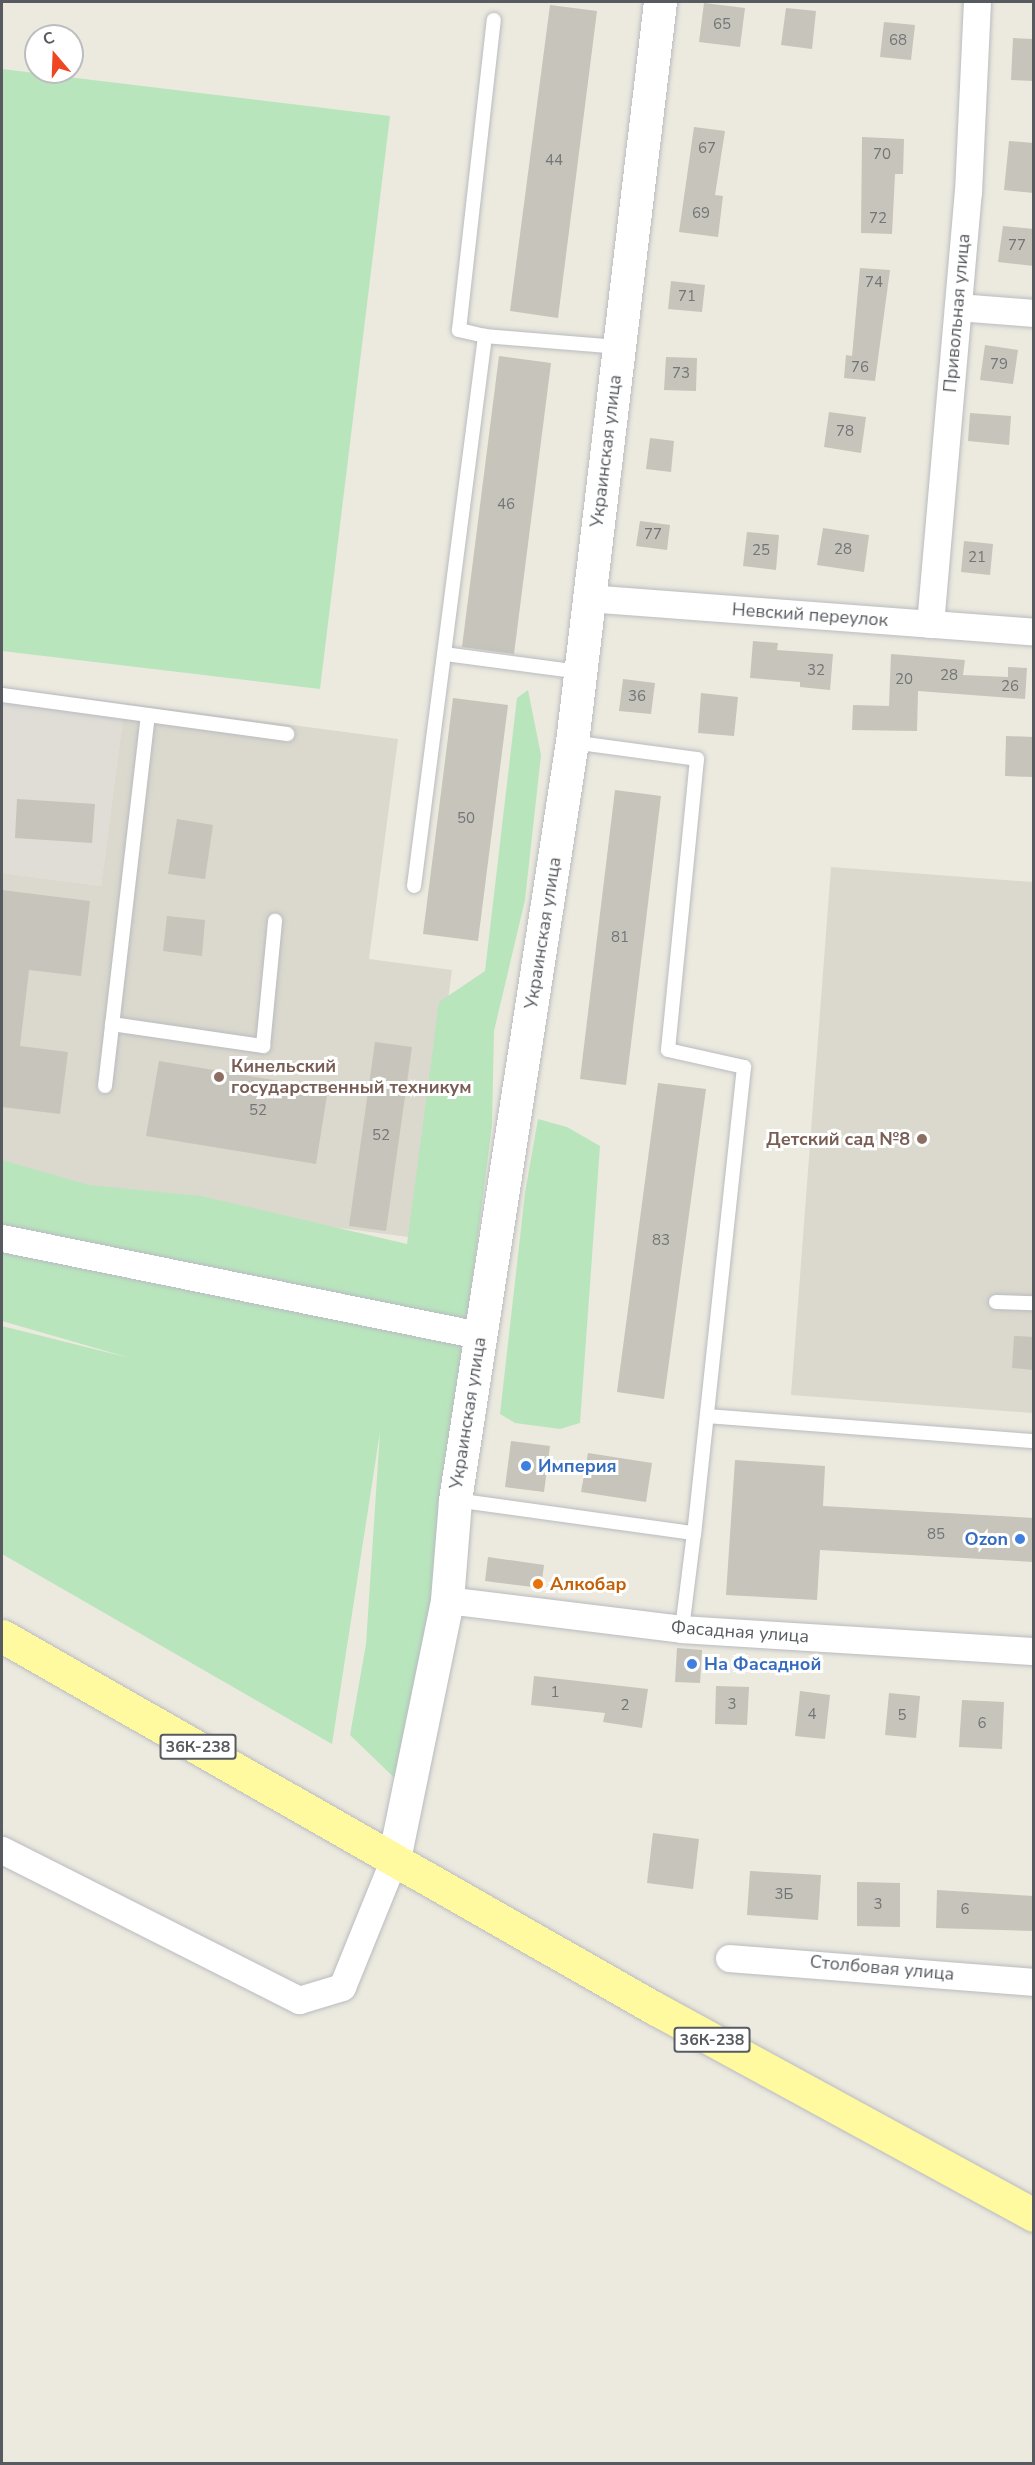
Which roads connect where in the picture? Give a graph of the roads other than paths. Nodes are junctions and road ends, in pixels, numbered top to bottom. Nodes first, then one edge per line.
1 (660, 2) edge
2 (977, 2) edge
3 (494, 20) dead end
4 (958, 307) junction
5 (1034, 313) edge
6 (485, 336) junction
7 (620, 348) junction
8 (587, 598) junction
9 (930, 624) junction
10 (1034, 632) edge
11 (445, 654) junction
12 (580, 672) junction
13 (2, 695) edge
14 (148, 715) junction
15 (286, 734) dead end
16 (572, 742) junction
17 (414, 886) dead end
18 (275, 921) dead end
19 (112, 1024) junction
20 (105, 1086) dead end
21 (2, 1238) edge
22 (996, 1302) dead end
23 (1034, 1303) edge
24 (480, 1335) junction
25 (707, 1416) junction
26 (1034, 1441) edge
27 (455, 1500) junction
28 (694, 1533) junction
29 (447, 1599) junction
30 (682, 1629) junction
31 (2, 1636) edge
32 (1034, 1651) edge
33 (2, 1850) edge
34 (394, 1859) junction
35 (729, 1958) dead end
36 (1034, 1982) edge
37 (1034, 2215) edge

1 - 7 main road, Украинская улица
2 - 4 street, Привольная улица
3 - 6 lane
4 - 5 street
4 - 9 street, Привольная улица
6 - 7 lane
6 - 11 lane
7 - 8 main road, Украинская улица
8 - 9 street, Невский переулок
8 - 12 main road, Украинская улица
9 - 10 street, Невский переулок
11 - 12 lane
11 - 17 lane
12 - 16 main road, Украинская улица
13 - 14 lane
14 - 15 lane
14 - 19 lane
16 - 24 main road, Украинская улица
16 - 25 lane
18 - 19 lane
19 - 20 lane
21 - 24 street
22 - 23 lane
24 - 27 main road, Украинская улица
25 - 26 lane
25 - 28 lane
27 - 28 lane
27 - 29 main road, Украинская улица
28 - 30 lane
29 - 30 street, Фасадная улица
29 - 34 main road, Украинская улица
30 - 32 street, Фасадная улица
31 - 34 main road, 36К-238
33 - 34 street
34 - 37 main road, 36К-238
35 - 36 street, Столбовая улица

